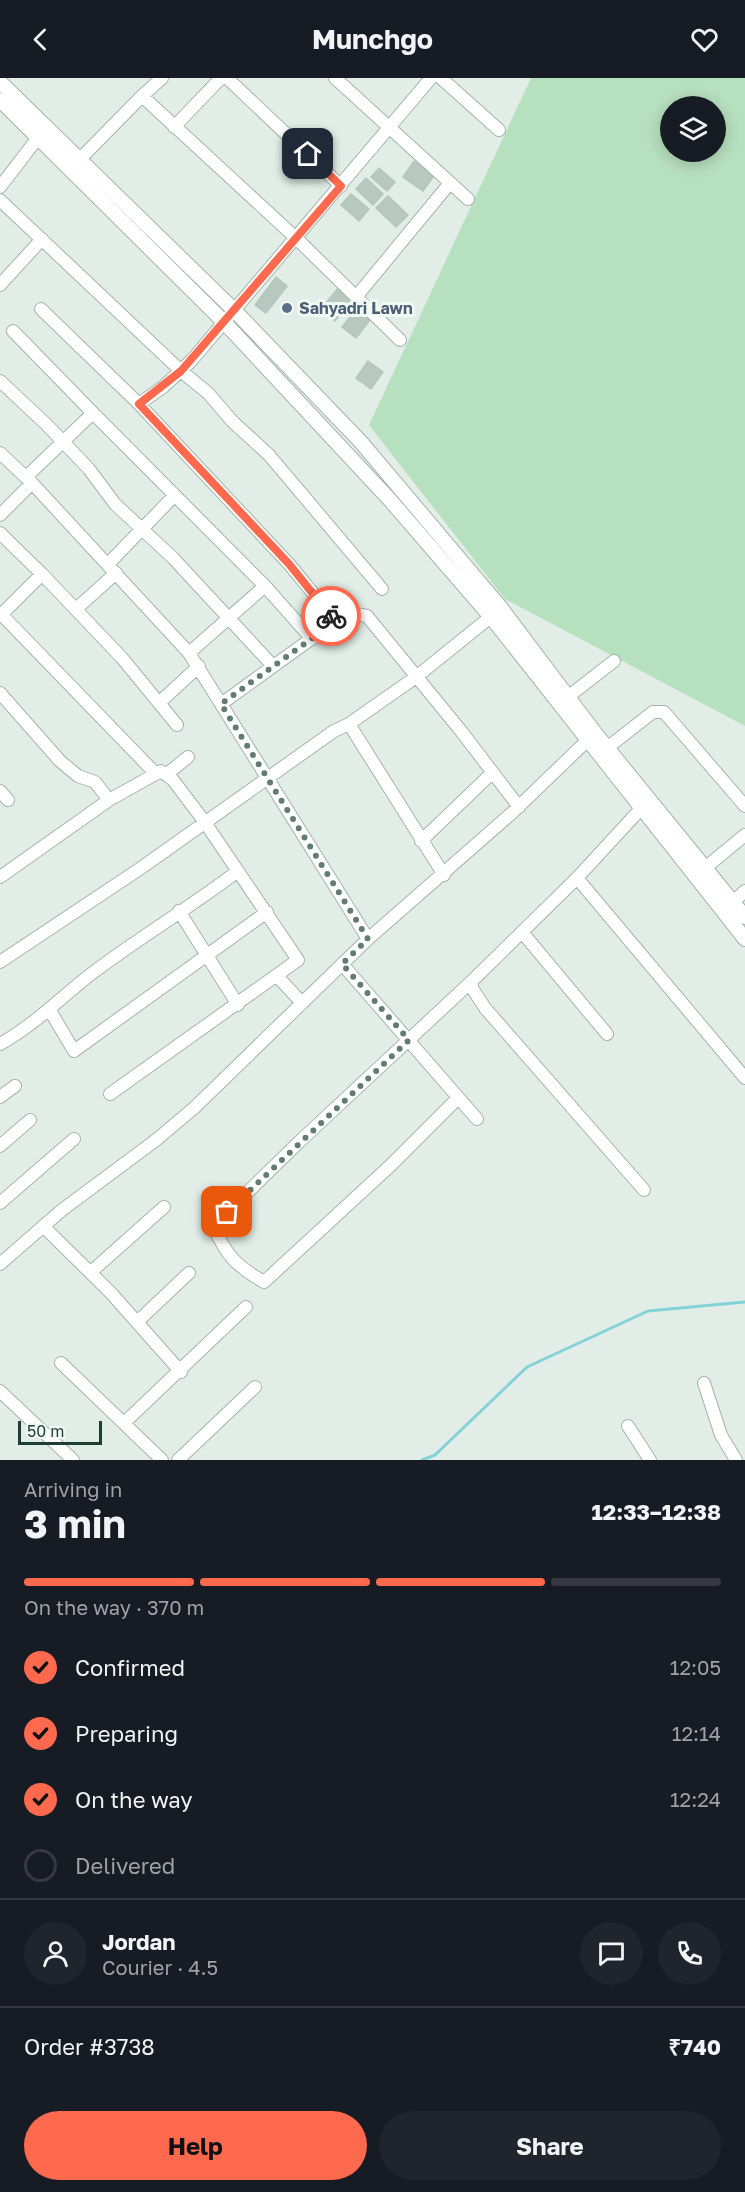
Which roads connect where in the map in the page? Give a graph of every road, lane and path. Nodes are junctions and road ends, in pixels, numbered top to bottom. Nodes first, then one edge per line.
1 (162, 78) edge
2 (220, 78) edge
3 (227, 78) edge
4 (335, 78) edge
5 (431, 78) edge
6 (441, 78) edge
7 (0, 82) edge
8 (142, 96) junction
9 (0, 100) edge
10 (174, 128) junction
11 (389, 128) junction
12 (499, 130) dead end
13 (37, 139) junction
14 (80, 159) junction
15 (450, 183) junction
16 (341, 186) junction
17 (0, 187) edge
18 (468, 199) dead end
19 (0, 200) edge
20 (42, 239) junction
21 (297, 239) junction
22 (0, 285) edge
23 (356, 297) junction
24 (41, 309) dead end
25 (234, 310) junction
26 (224, 322) junction
27 (13, 331) dead end
28 (400, 340) dead end
29 (181, 371) junction
30 (0, 381) edge
31 (139, 404) junction
32 (93, 412) junction
33 (63, 442) junction
34 (0, 453) edge
35 (29, 480) junction
36 (174, 496) junction
37 (0, 515) edge
38 (141, 528) junction
39 (0, 533) edge
40 (112, 568) junction
41 (42, 574) junction
42 (265, 586) junction
43 (382, 589) dead end
44 (76, 609) junction
45 (496, 613) junction
46 (0, 615) edge
47 (229, 618) junction
48 (336, 621) junction
49 (312, 639) junction
50 (189, 653) junction
51 (614, 661) dead end
52 (199, 666) junction
53 (273, 666) junction
54 (416, 677) junction
55 (0, 693) edge
56 (569, 696) junction
57 (160, 702) junction
58 (221, 704) junction
59 (349, 724) junction
60 (177, 725) dead end
61 (592, 736) junction
62 (607, 748) junction
63 (188, 757) dead end
64 (161, 773) junction
65 (492, 773) junction
66 (267, 780) junction
67 (110, 800) junction
68 (645, 805) junction
69 (745, 806) edge
70 (519, 807) junction
71 (204, 821) junction
72 (745, 835) edge
73 (421, 841) junction
74 (705, 868) junction
75 (238, 871) junction
76 (444, 875) junction
77 (0, 877) edge
78 (577, 878) junction
79 (745, 891) edge
80 (733, 902) junction
81 (179, 911) junction
82 (267, 912) junction
83 (745, 917) edge
84 (522, 932) junction
85 (368, 939) junction
86 (745, 939) edge
87 (205, 957) junction
88 (0, 962) edge
89 (342, 964) junction
90 (278, 977) junction
91 (472, 981) junction
92 (302, 1003) junction
93 (238, 1005) junction
94 (49, 1009) junction
95 (608, 1034) dead end
96 (409, 1040) junction
97 (0, 1044) edge
98 (745, 1078) edge
99 (15, 1086) dead end
100 (110, 1095) dead end
101 (0, 1097) edge
102 (458, 1098) junction
103 (477, 1119) dead end
104 (30, 1120) dead end
105 (74, 1139) dead end
106 (0, 1146) edge
107 (644, 1190) dead end
108 (0, 1203) edge
109 (164, 1207) dead end
110 (43, 1226) junction
111 (0, 1264) edge
112 (91, 1272) junction
113 (189, 1273) dead end
114 (246, 1307) dead end
115 (137, 1322) junction
116 (61, 1362) dead end
117 (181, 1371) junction
118 (705, 1383) dead end
119 (255, 1387) dead end
120 (0, 1391) edge
121 (124, 1423) junction
122 (627, 1426) dead end
123 (73, 1460) edge
124 (162, 1460) edge
125 (178, 1460) edge
126 (651, 1460) edge
127 (736, 1460) edge

1 - 8 street
2 - 10 street
3 - 16 street
4 - 11 street
5 - 11 street
6 - 12 street
7 - 14 street
8 - 10 street
8 - 14 street
9 - 13 street
10 - 21 street
11 - 15 street
11 - 16 street
13 - 17 street
13 - 26 street
14 - 25 street
15 - 18 street
15 - 23 street
16 - 21 street
19 - 20 street
20 - 22 street
20 - 29 street
21 - 23 street
21 - 25 street
23 - 28 street
24 - 31 street
25 - 26 street
25 - 45 street
26 - 29 street
26 - 45 street
27 - 32 street
29 - 31 street
29 - 43 street
30 - 33 street
31 - 48 street
32 - 33 street
32 - 36 street
33 - 35 street
33 - 38 street
34 - 35 street
35 - 37 street
35 - 40 street
36 - 38 street
36 - 42 street
38 - 40 street
38 - 47 street
39 - 41 street
40 - 44 street
40 - 50 street
41 - 44 street
41 - 46 street
42 - 47 street
42 - 49 street
44 - 57 street
45 - 54 street
45 - 56 street
45 - 61 street
46 - 64 street
47 - 50 street
47 - 53 street
48 - 49 street
48 - 54 street
49 - 53 street
50 - 52 street
51 - 56 street
52 - 57 street
52 - 58 street
53 - 58 street
54 - 59 street
54 - 65 street
55 - 67 street
56 - 61 street
57 - 60 street
58 - 66 street
59 - 66 street
59 - 73 street
61 - 62 street
61 - 68 street
61 - 70 street
62 - 68 street
62 - 69 street
63 - 64 street
64 - 67 street
64 - 71 street
65 - 70 street
65 - 73 street
66 - 71 street
66 - 85 street
67 - 77 street
68 - 74 street
68 - 78 street
68 - 86 street
70 - 76 street
71 - 75 street
71 - 88 street
72 - 74 street
73 - 76 street
74 - 80 street
75 - 81 street
75 - 82 street
76 - 85 street
78 - 84 street
78 - 98 street
79 - 80 street
80 - 83 street
81 - 87 street
81 - 94 street
82 - 87 street
82 - 90 street
84 - 91 street
84 - 95 street
85 - 89 street
87 - 93 street
87 - 94 street
89 - 92 street
89 - 96 street
90 - 92 street
90 - 93 street
91 - 96 street
91 - 107 street
92 - 110 street
93 - 100 street
94 - 97 street
96 - 102 street
96 - 102 street
99 - 101 street
102 - 103 street
104 - 106 street
105 - 108 street
109 - 112 street
110 - 111 street
110 - 112 street
112 - 115 street
113 - 115 street
114 - 117 street
115 - 117 street
116 - 121 street
117 - 121 street
118 - 127 street
119 - 125 street
120 - 123 street
121 - 124 street
122 - 126 street

